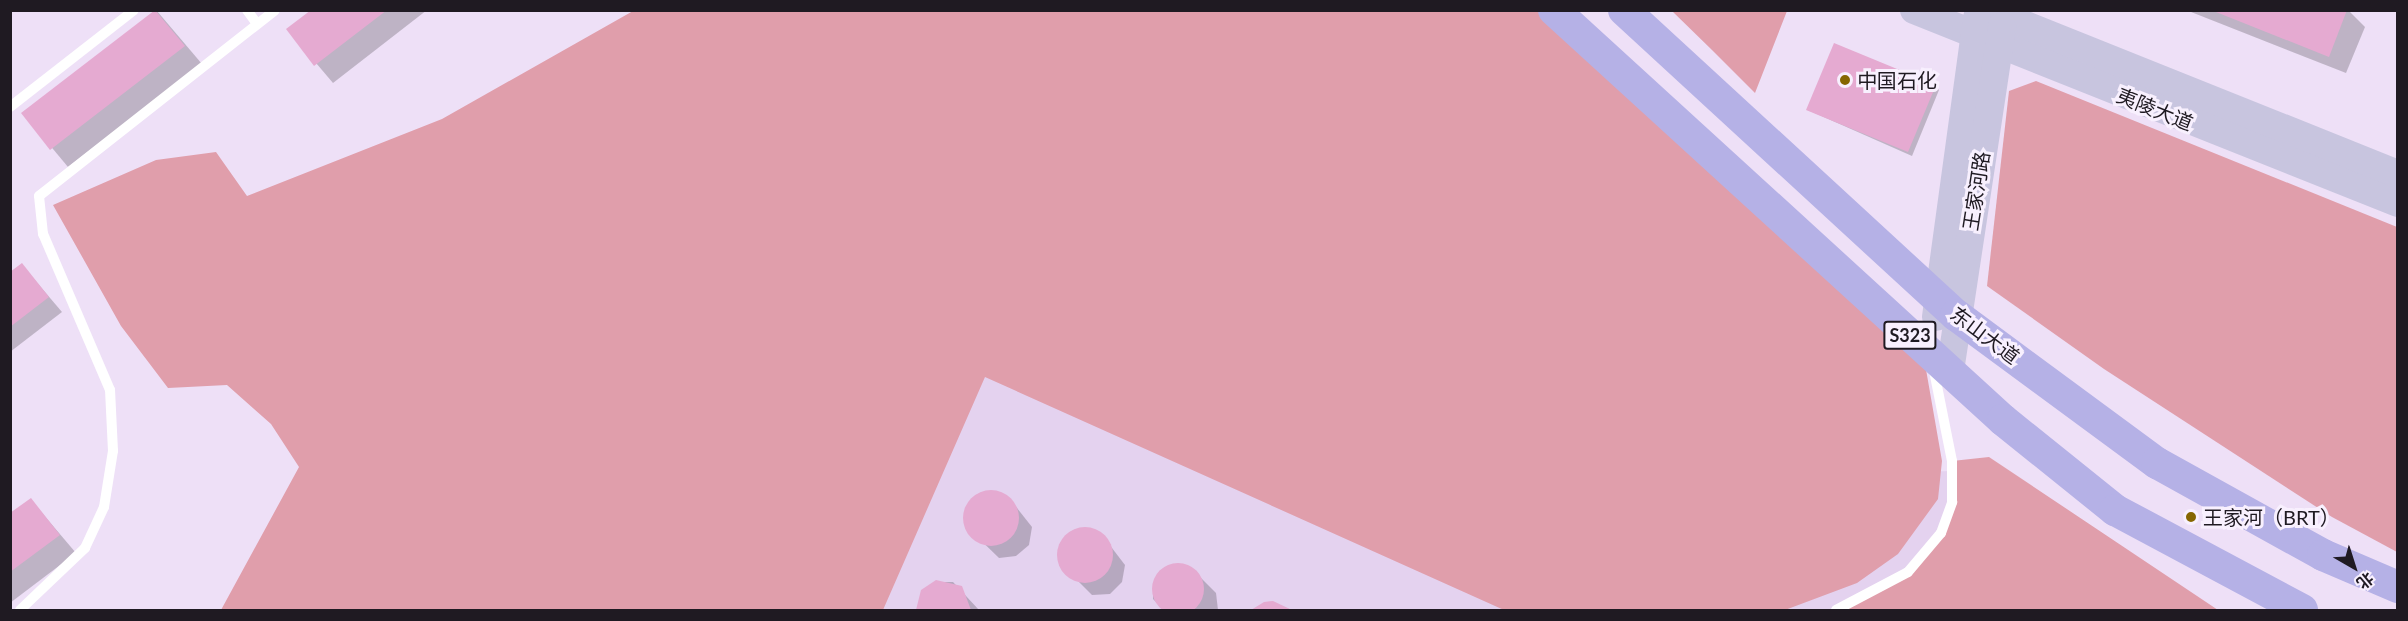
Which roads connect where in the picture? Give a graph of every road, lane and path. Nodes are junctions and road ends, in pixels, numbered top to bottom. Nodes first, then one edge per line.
1 (134, 10) edge
2 (247, 10) edge
3 (275, 10) edge
4 (1554, 10) edge
5 (1624, 10) edge
6 (1914, 10) edge
7 (1991, 21) edge
8 (257, 24) junction
9 (10, 107) edge
10 (2397, 174) edge
11 (2397, 203) edge
12 (1947, 307) junction
13 (1941, 363) junction
14 (2397, 587) edge
15 (20, 610) edge
16 (1836, 610) edge
17 (2302, 610) edge

1 - 9 lane
2 - 8 lane
3 - 8 lane
4 - 13 main road, S323
5 - 12 main road, 东山大道
6 - 7 main road, 夷陵大道
7 - 10 main road, 夷陵大道
7 - 11 main road, 夷陵大道
7 - 12 main road, 王家河路
8 - 15 lane
12 - 13 main road, 王家河路
12 - 14 main road, 东山大道
13 - 16 lane
13 - 17 main road, S323

